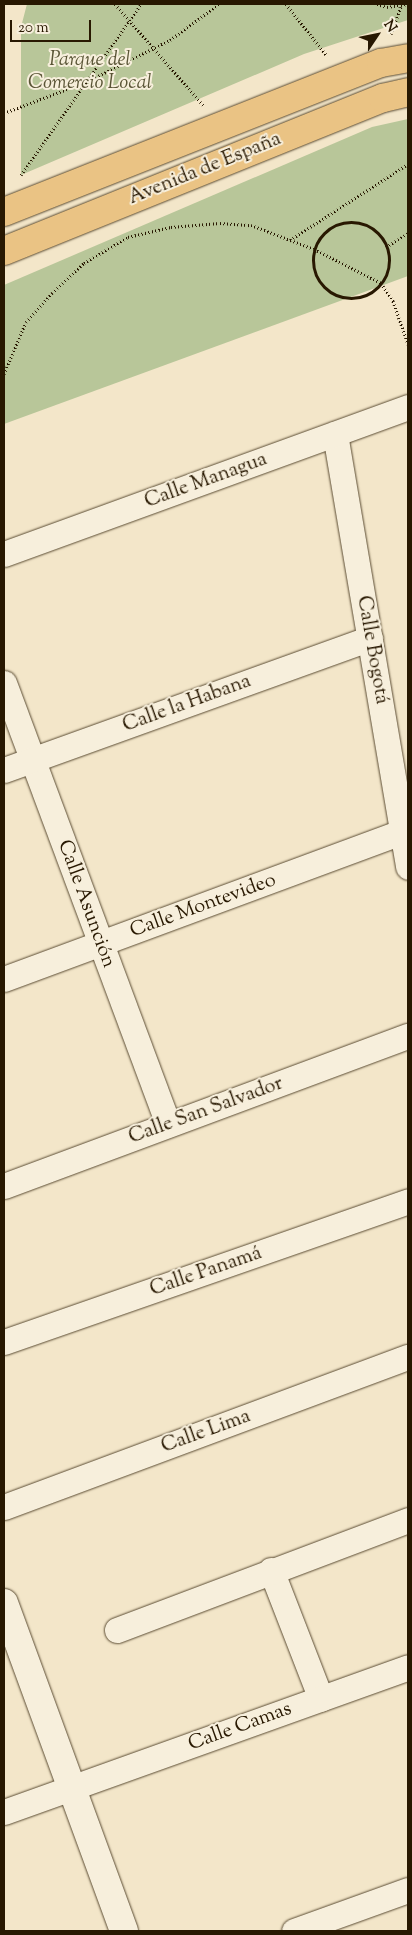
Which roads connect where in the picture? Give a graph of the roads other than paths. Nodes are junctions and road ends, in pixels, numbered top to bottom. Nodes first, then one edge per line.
1 (408, 58) edge
2 (408, 92) edge
3 (4, 212) edge
4 (4, 251) edge
5 (408, 407) edge
6 (335, 434) junction
7 (4, 554) edge
8 (370, 638) junction
9 (4, 683) edge
10 (32, 760) junction
11 (4, 770) edge
12 (402, 832) junction
13 (408, 867) edge
14 (100, 944) junction
15 (4, 979) edge
16 (408, 1036) edge
17 (168, 1125) junction
18 (4, 1186) edge
19 (408, 1201) edge
20 (4, 1342) edge
21 (408, 1357) edge
22 (4, 1507) edge
23 (408, 1520) edge
24 (271, 1570) junction
25 (5, 1610) edge
26 (117, 1630) dead end
27 (408, 1667) edge
28 (321, 1698) junction
29 (71, 1788) junction
30 (4, 1812) edge
31 (408, 1890) edge
32 (124, 1931) edge
33 (294, 1931) edge

1 - 3 main road, Avenida de España
2 - 4 main road, Avenida de España
5 - 6 street, Calle Managua
6 - 7 street, Calle Managua
6 - 8 street, Calle Bogotá
8 - 10 street, Calle la Habana
8 - 12 street, Calle Bogotá
9 - 10 street, Calle Asunción
10 - 11 street, Calle la Habana
10 - 14 street, Calle Asunción
12 - 13 street, Calle Bogotá
12 - 14 street, Calle Montevideo
14 - 15 street, Calle Montevideo
14 - 17 street, Calle Asunción
16 - 17 street, Calle San Salvador
17 - 18 street, Calle San Salvador
19 - 20 street, Calle Panamá
21 - 22 street, Calle Lima
23 - 24 street
24 - 26 street
24 - 28 street
25 - 29 street
27 - 28 street, Calle Camas
28 - 29 street, Calle Camas
29 - 30 street, Calle Camas
29 - 32 street
31 - 33 street

